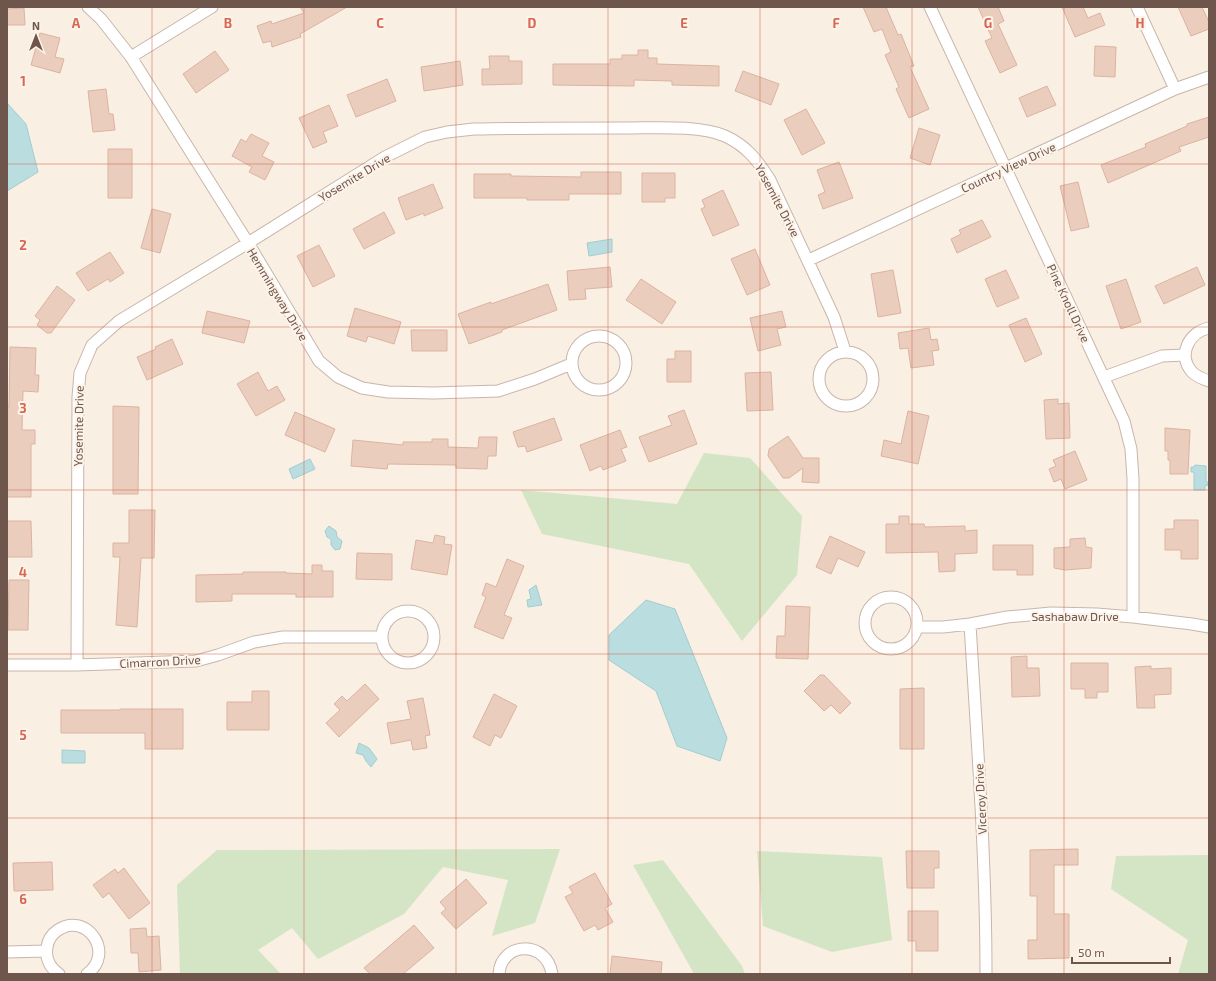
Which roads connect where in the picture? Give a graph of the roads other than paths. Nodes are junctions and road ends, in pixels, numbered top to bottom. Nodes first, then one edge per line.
1 (88, 7) edge
2 (212, 7) edge
3 (930, 7) edge
4 (1137, 7) edge
5 (131, 57) junction
6 (1209, 77) edge
7 (1175, 88) junction
8 (1005, 168) junction
9 (248, 243) junction
10 (809, 260) junction
11 (1209, 328) edge
12 (845, 351) junction
13 (1186, 356) junction
14 (571, 364) junction
15 (1104, 377) junction
16 (1209, 381) edge
17 (1133, 616) junction
18 (970, 624) junction
19 (918, 627) junction
20 (1209, 628) edge
21 (382, 637) junction
22 (77, 664) junction
23 (7, 665) edge
24 (46, 951) junction
25 (7, 952) edge
26 (497, 973) edge
27 (59, 974) edge
28 (87, 974) edge
29 (552, 974) edge
30 (986, 974) edge

1 - 5 street, Hemmingway Drive
2 - 5 street
3 - 8 street, Pine Knoll Drive
4 - 7 street
5 - 9 street, Hemmingway Drive
6 - 7 street, Country View Drive
7 - 8 street, Country View Drive
8 - 10 street, Country View Drive
8 - 15 street, Pine Knoll Drive
9 - 10 street, Yosemite Drive
9 - 14 street, Hemmingway Drive
9 - 22 street, Yosemite Drive
10 - 12 street, Yosemite Drive
11 - 13 street
12 - 12 street
13 - 15 street
13 - 16 street
14 - 14 street
15 - 17 street, Pine Knoll Drive
17 - 18 street, Sashabaw Drive
17 - 20 street, Sashabaw Drive
18 - 19 street, Sashabaw Drive
18 - 30 street, Viceroy Drive
19 - 19 street
21 - 21 street
21 - 22 street, Cimarron Drive
22 - 23 street, Cimarron Drive
24 - 25 street
24 - 27 street
24 - 28 street
26 - 29 street

